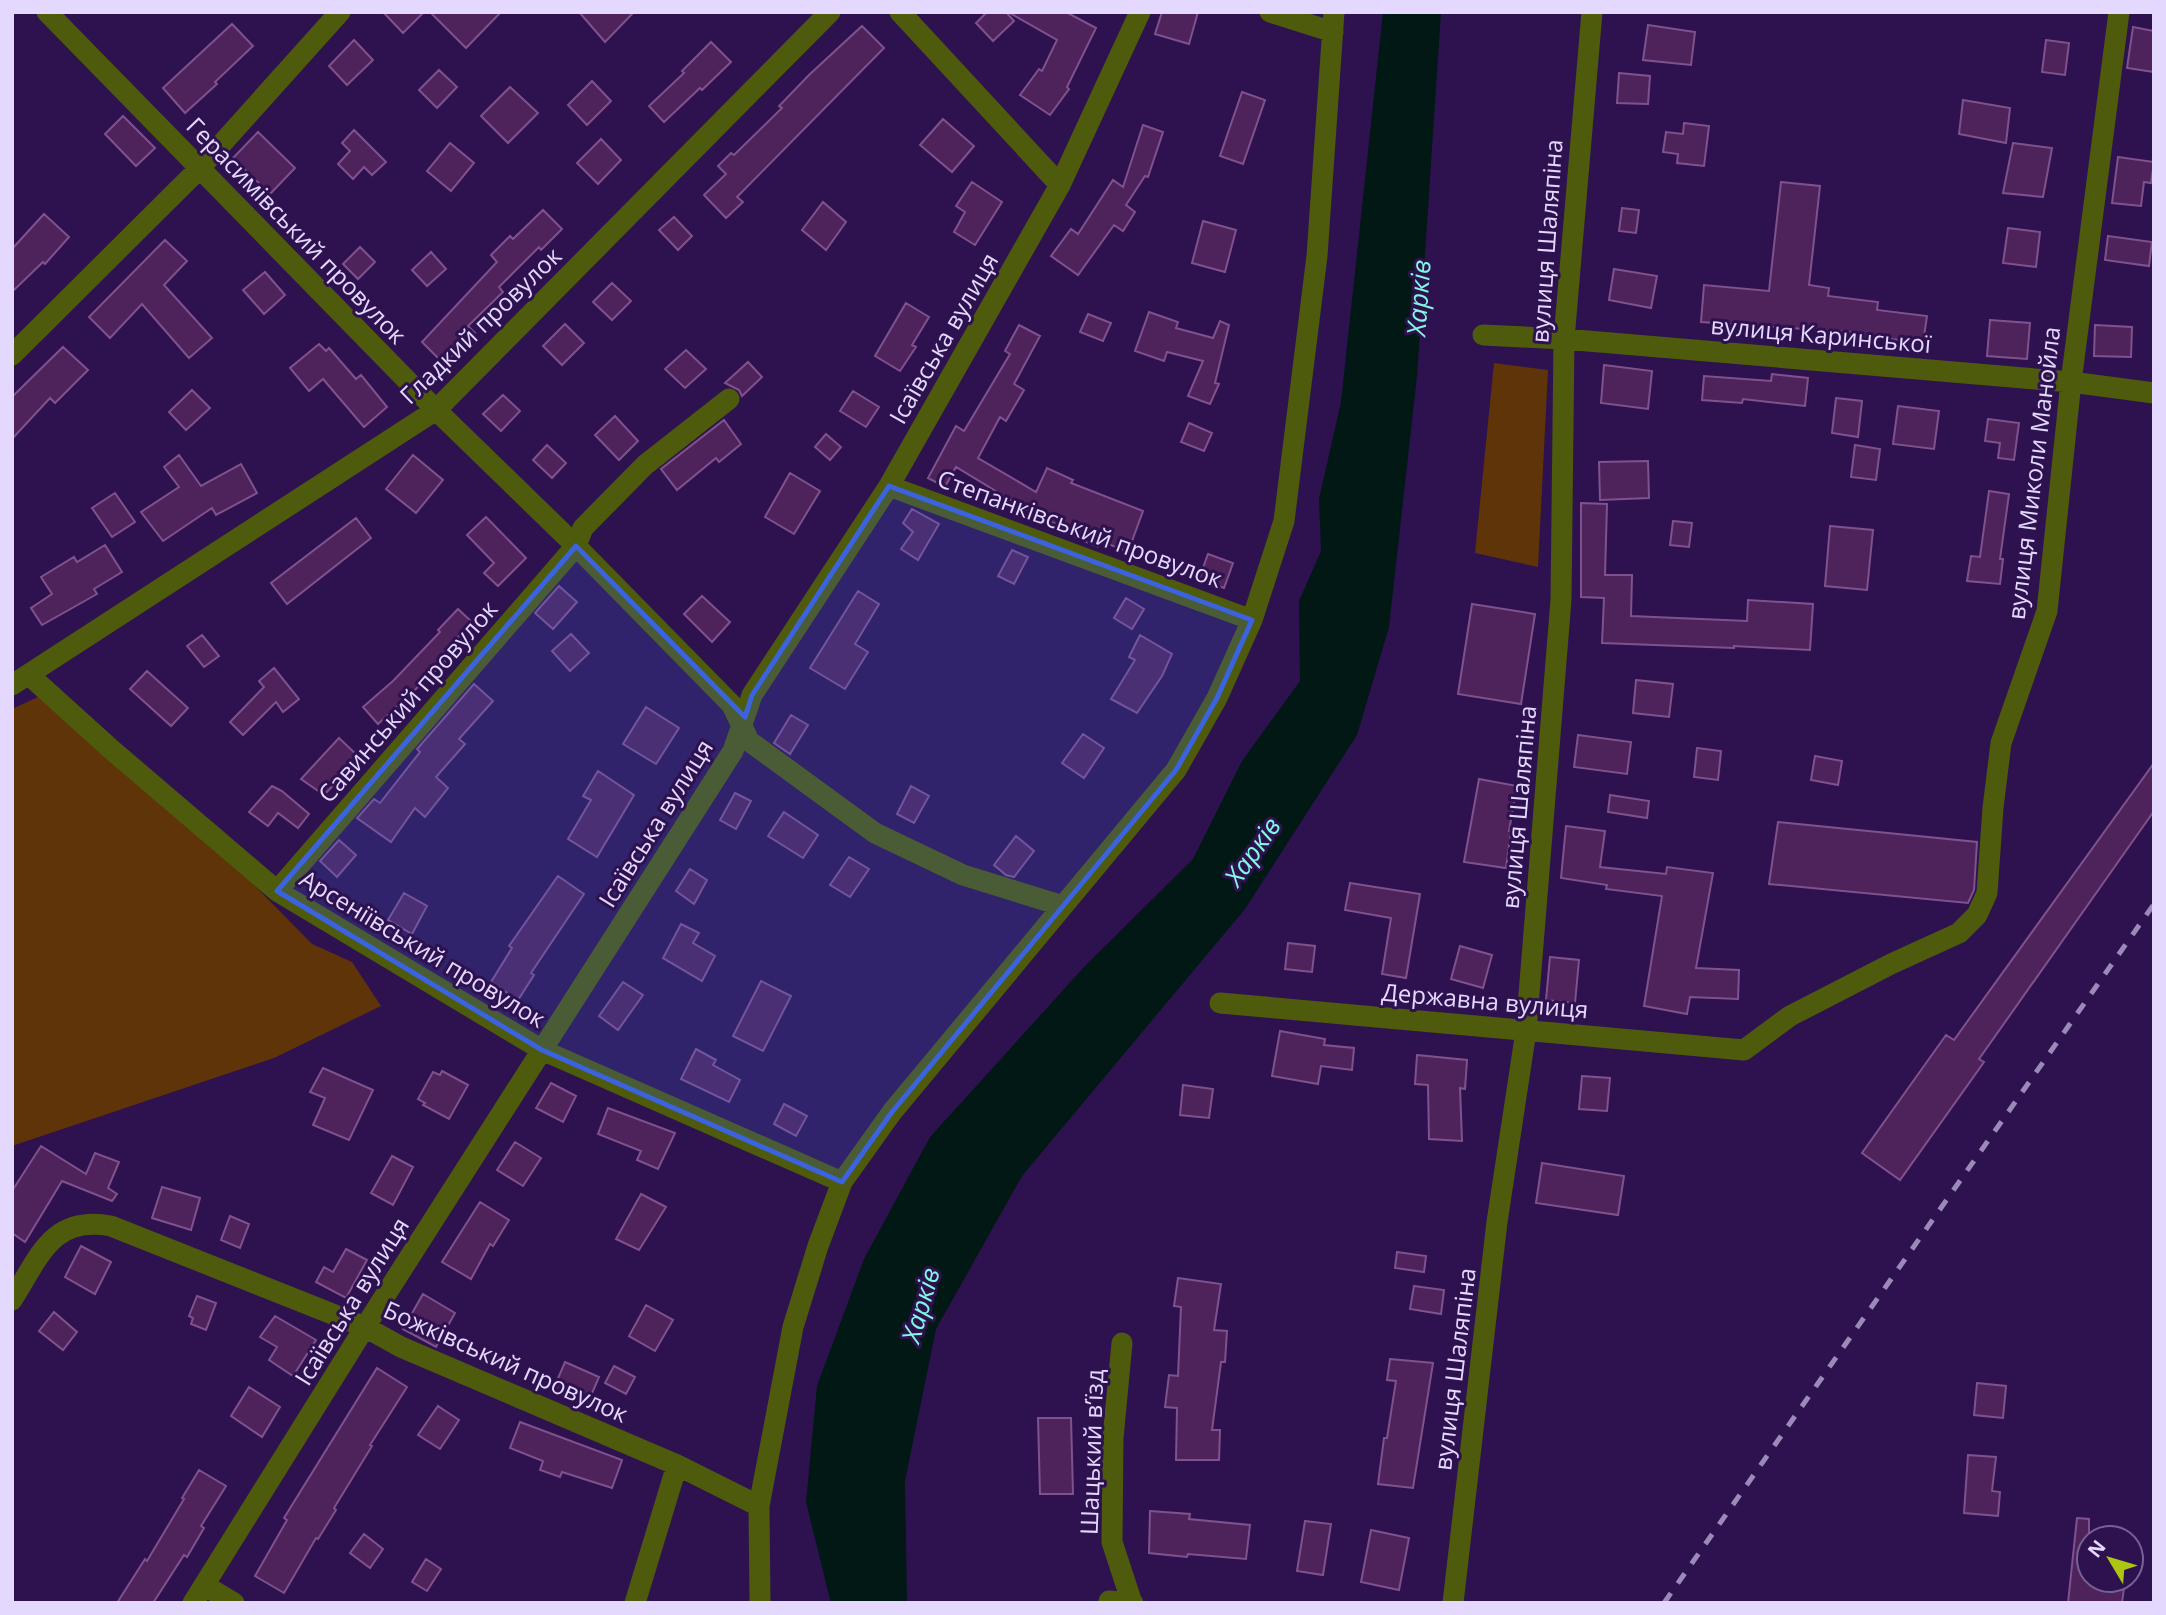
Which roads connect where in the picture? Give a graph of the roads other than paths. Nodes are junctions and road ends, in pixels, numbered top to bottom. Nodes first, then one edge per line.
1 (47, 12) edge
2 (340, 12) edge
3 (830, 12) edge
4 (900, 12) edge
5 (1140, 12) edge
6 (1270, 12) edge
7 (1592, 12) edge
8 (2119, 12) edge
9 (1333, 22) edge
10 (200, 168) junction
11 (1060, 185) junction
12 (1483, 335) dead end
13 (1564, 339) junction
14 (12, 355) edge
15 (2071, 382) junction
16 (2154, 393) edge
17 (730, 399) dead end
18 (436, 410) junction
19 (889, 486) junction
20 (576, 546) junction
21 (1252, 620) junction
22 (21, 680) edge
23 (743, 724) junction
24 (277, 891) junction
25 (1063, 906) junction
26 (1220, 1003) dead end
27 (1526, 1031) junction
28 (542, 1050) junction
29 (1744, 1050) joint
30 (842, 1182) junction
31 (12, 1300) edge
32 (365, 1327) junction
33 (1122, 1343) dead end
34 (677, 1465) junction
35 (759, 1506) junction
36 (198, 1594) edge
37 (1109, 1601) edge
38 (234, 1603) edge
39 (635, 1603) edge
40 (760, 1603) edge
41 (1133, 1603) edge
42 (1453, 1603) edge

1 - 10 street, Герасимівський провулок
2 - 10 street
3 - 18 street, Гладкий провулок
4 - 11 street
5 - 11 street, Ісаївська вулиця
6 - 9 street
7 - 13 street, вулиця Шаляпіна
8 - 15 street, вулиця Миколи Манойла
9 - 21 street
10 - 14 street
10 - 18 street, Герасимівський провулок
11 - 19 street, Ісаївська вулиця
12 - 13 street, вулиця Каринської
13 - 15 street, вулиця Каринської
13 - 27 street, вулиця Шаляпіна
15 - 16 street, вулиця Каринської
15 - 29 street, вулиця Миколи Манойла
17 - 20 street, Савинський провулок
18 - 20 street, Герасимівський провулок
18 - 22 street, Гладкий провулок
19 - 21 street, Степанківський провулок
19 - 23 street, Ісаївська вулиця
20 - 23 street, Герасимівський провулок
20 - 24 street, Савинський провулок
21 - 25 street
22 - 24 street, Арсеніївський провулок
23 - 25 street, Герасимівський провулок
23 - 28 street, Ісаївська вулиця
24 - 28 street, Арсеніївський провулок
25 - 30 street
26 - 27 street, Державна вулиця
27 - 29 street, Державна вулиця
27 - 42 street, вулиця Шаляпіна
28 - 30 street, Арсеніївський провулок
28 - 32 street, Ісаївська вулиця
30 - 35 street
31 - 32 street, Божківський провулок
32 - 34 street, Божківський провулок
32 - 36 street, Ісаївська вулиця
33 - 41 street, Шацький в’їзд
34 - 35 street, Божківський провулок
34 - 39 street
35 - 40 street
36 - 38 street
37 - 41 street

